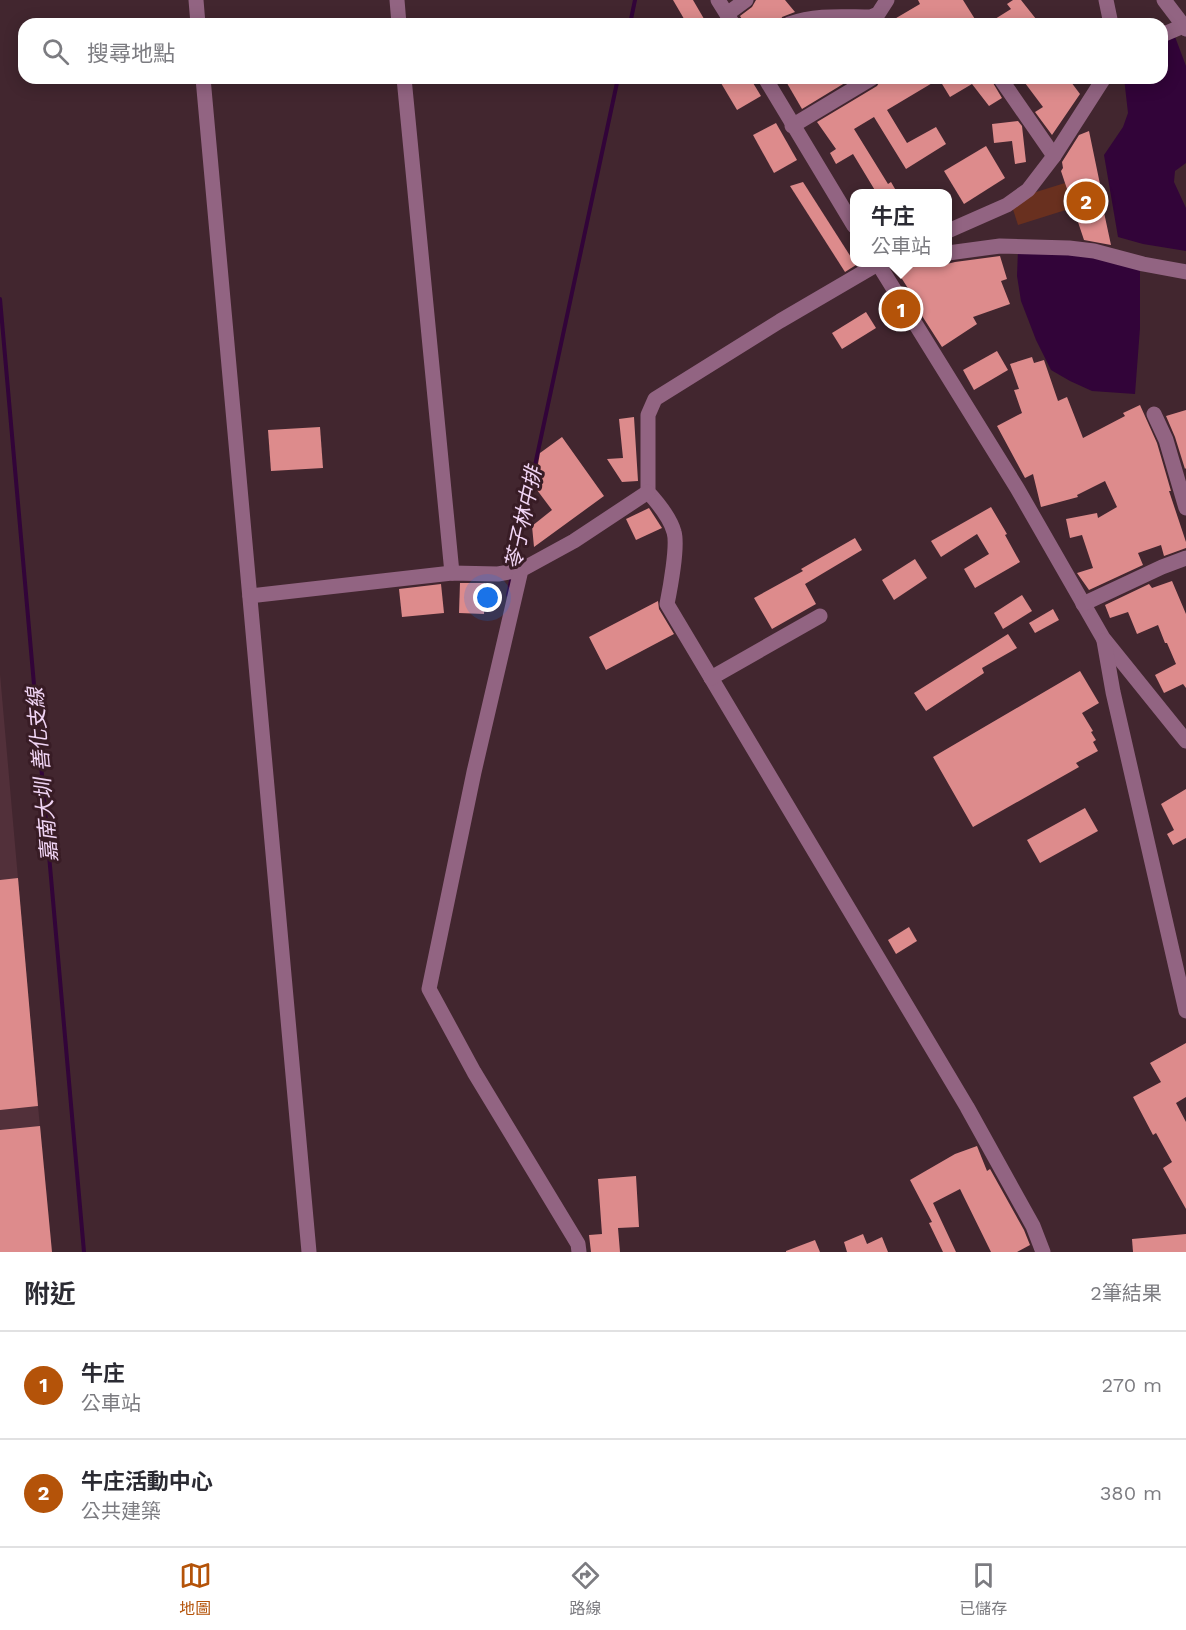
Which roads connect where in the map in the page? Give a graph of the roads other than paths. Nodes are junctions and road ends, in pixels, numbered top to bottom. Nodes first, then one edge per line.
1 (196, 0) edge
2 (397, 0) edge
3 (718, 0) edge
4 (746, 0) edge
5 (887, 0) edge
6 (1107, 0) edge
7 (1164, 0) edge
8 (198, 18) edge
9 (398, 18) edge
10 (729, 18) edge
11 (731, 18) edge
12 (811, 18) edge
13 (1110, 18) edge
14 (1185, 28) edge
15 (1168, 33) edge
16 (204, 84) edge
17 (405, 84) edge
18 (768, 84) edge
19 (862, 84) edge
20 (1004, 84) edge
21 (1100, 84) edge
22 (792, 126) junction
23 (1054, 156) junction
24 (850, 218) edge
25 (952, 229) edge
26 (952, 252) edge
27 (871, 267) edge
28 (880, 267) edge
29 (1186, 272) edge
30 (1154, 414) dead end
31 (648, 492) junction
32 (1186, 508) edge
33 (1186, 558) edge
34 (518, 571) junction
35 (452, 573) junction
36 (250, 596) junction
37 (1083, 604) junction
38 (819, 616) dead end
39 (1103, 638) junction
40 (711, 678) junction
41 (1186, 741) edge
42 (1186, 1011) edge
43 (309, 1252) edge
44 (579, 1252) edge
45 (1043, 1252) edge

1 - 8 street
2 - 9 street
3 - 10 street
4 - 11 street
5 - 12 street
6 - 13 street
7 - 14 street
14 - 15 street
16 - 36 street
17 - 35 street
18 - 22 street
19 - 22 street
20 - 23 street
21 - 23 street
22 - 24 street
23 - 25 street
26 - 29 street
27 - 31 street
28 - 37 street
30 - 32 street
31 - 34 street
31 - 40 street
33 - 37 street
34 - 35 street
34 - 44 street
35 - 36 street
36 - 43 street
37 - 39 street
38 - 40 street
39 - 41 street
39 - 42 street
40 - 45 street

